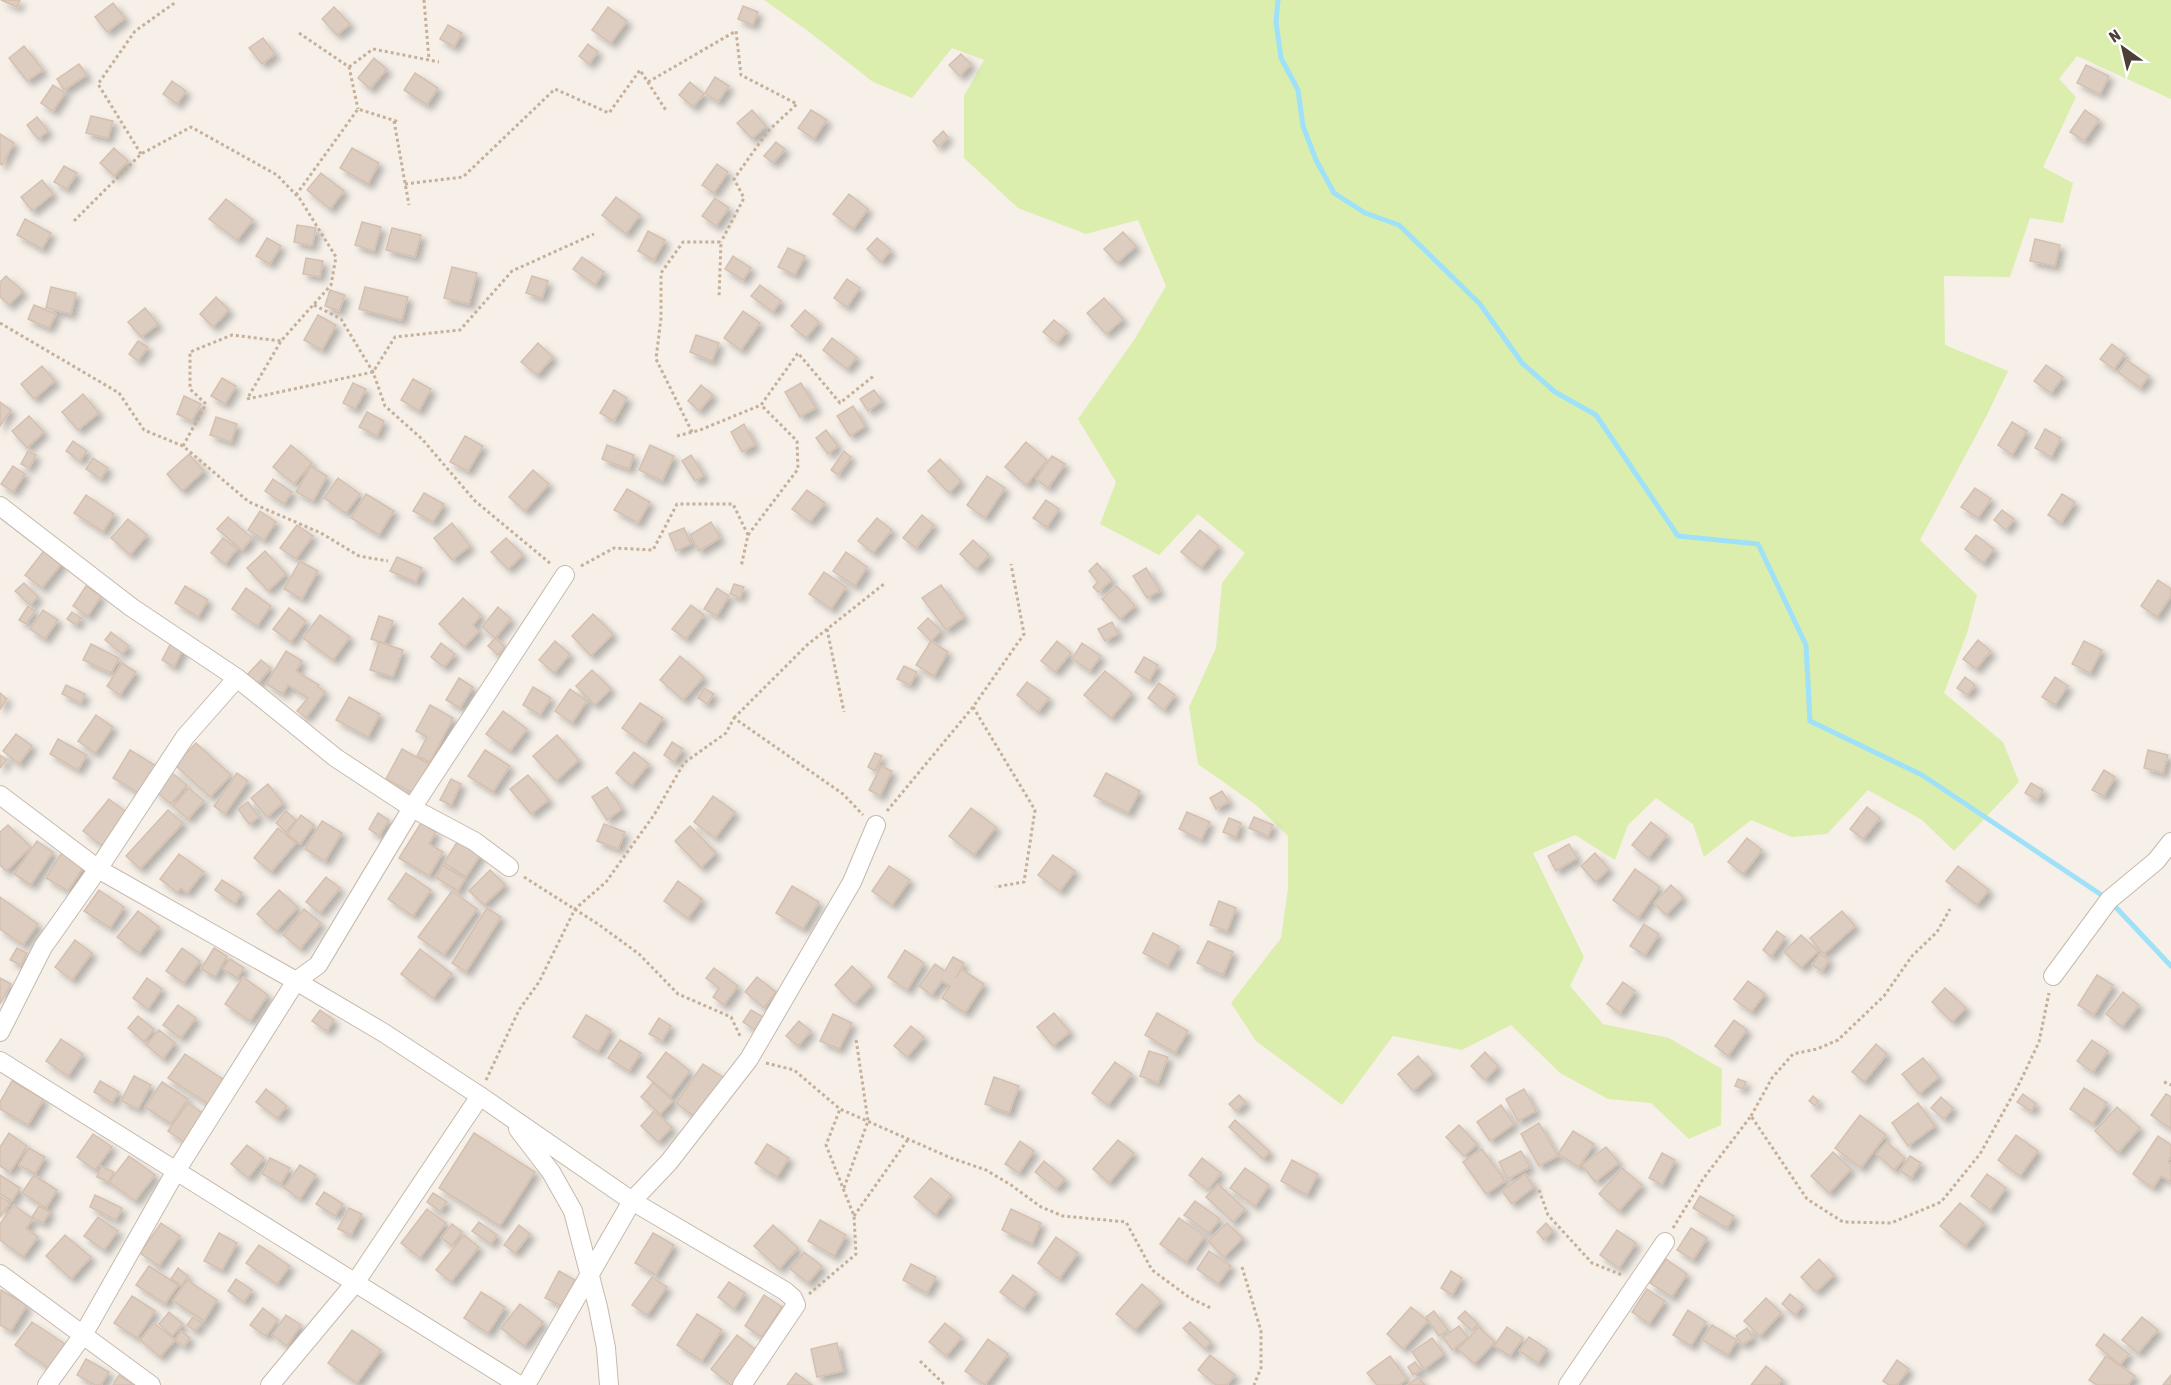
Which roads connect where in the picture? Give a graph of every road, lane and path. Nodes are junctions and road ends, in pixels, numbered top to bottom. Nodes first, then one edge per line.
1 (424, 0) edge
2 (176, 2) dead end
3 (299, 33) dead end
4 (429, 60) junction
5 (439, 62) dead end
6 (349, 68) junction
7 (648, 82) junction
8 (358, 109) junction
9 (667, 112) dead end
10 (394, 121) junction
11 (399, 122) dead end
12 (141, 154) junction
13 (405, 184) junction
14 (296, 195) junction
15 (409, 205) dead end
16 (74, 221) dead end
17 (594, 234) dead end
18 (721, 242) junction
19 (719, 297) dead end
20 (314, 305) junction
21 (0, 323) edge
22 (281, 341) junction
23 (373, 372) junction
24 (875, 375) dead end
25 (761, 405) junction
26 (692, 432) junction
27 (677, 436) dead end
28 (183, 446) junction
29 (0, 506) edge
30 (748, 535) junction
31 (388, 561) dead end
32 (1011, 564) dead end
33 (741, 567) dead end
34 (565, 575) junction
35 (884, 584) dead end
36 (827, 629) junction
37 (237, 678) junction
38 (973, 707) junction
39 (844, 712) dead end
40 (734, 718) junction
41 (0, 795) edge
42 (412, 808) junction
43 (876, 825) junction
44 (2171, 842) edge
45 (509, 867) joint
46 (98, 869) junction
47 (995, 887) dead end
48 (575, 909) junction
49 (1950, 909) dead end
50 (2053, 976) joint
51 (296, 981) junction
52 (0, 1032) edge
53 (856, 1039) dead end
54 (749, 1059) junction
55 (1, 1063) edge
56 (2164, 1082) dead end
57 (2171, 1085) edge
58 (480, 1096) junction
59 (840, 1109) junction
60 (506, 1114) junction
61 (1751, 1116) junction
62 (868, 1121) junction
63 (909, 1138) junction
64 (176, 1171) junction
65 (844, 1190) junction
66 (1539, 1190) dead end
67 (632, 1201) junction
68 (854, 1216) junction
69 (1665, 1242) joint
70 (1242, 1267) dead end
71 (590, 1273) junction
72 (0, 1274) edge
73 (1638, 1281) junction
74 (355, 1283) junction
75 (796, 1305) junction
76 (1211, 1308) dead end
77 (83, 1335) junction
78 (920, 1361) dead end
79 (47, 1385) edge
80 (152, 1385) edge
81 (270, 1385) edge
82 (519, 1385) edge
83 (526, 1385) edge
84 (609, 1385) edge
85 (742, 1385) edge
86 (945, 1385) edge
87 (1254, 1385) edge
88 (1568, 1385) edge

1 - 4 path
2 - 12 path
3 - 6 path
4 - 5 path
4 - 6 path
6 - 8 path
7 - 9 path
7 - 13 path
7 - 18 path
8 - 10 path
8 - 14 path
10 - 11 path
10 - 13 path
12 - 14 path
12 - 16 path
13 - 15 path
14 - 20 path
17 - 23 path
18 - 19 path
18 - 26 path
20 - 22 path
20 - 23 path
21 - 28 path
22 - 23 path
22 - 28 path
23 - 34 path
24 - 25 path
25 - 26 path
25 - 30 path
26 - 27 path
28 - 31 path
29 - 37 street
30 - 33 path
30 - 34 path
32 - 38 path
34 - 42 street
35 - 36 path
36 - 39 path
36 - 40 path
37 - 42 street
37 - 46 street
38 - 43 path
38 - 47 path
40 - 43 path
40 - 48 path
41 - 46 street
42 - 45 street
42 - 51 street
43 - 54 street
44 - 50 street
45 - 48 path
46 - 51 street
46 - 52 street
48 - 54 path
48 - 58 path
49 - 61 path
50 - 61 path
51 - 58 street
51 - 64 street
53 - 62 path
54 - 59 path
54 - 67 street
55 - 64 street
56 - 57 path
58 - 60 street
58 - 74 street
59 - 62 path
59 - 65 path
60 - 67 street
60 - 71 street
61 - 69 path
62 - 63 path
62 - 65 path
63 - 68 path
63 - 76 path
64 - 74 street
64 - 77 street
65 - 68 path
66 - 73 path
67 - 71 street
67 - 75 street
68 - 75 path
69 - 73 street
70 - 87 path
71 - 83 street
71 - 84 street
72 - 77 street
73 - 88 street
74 - 81 street
74 - 82 street
75 - 85 street
77 - 79 street
77 - 80 street
78 - 86 path

